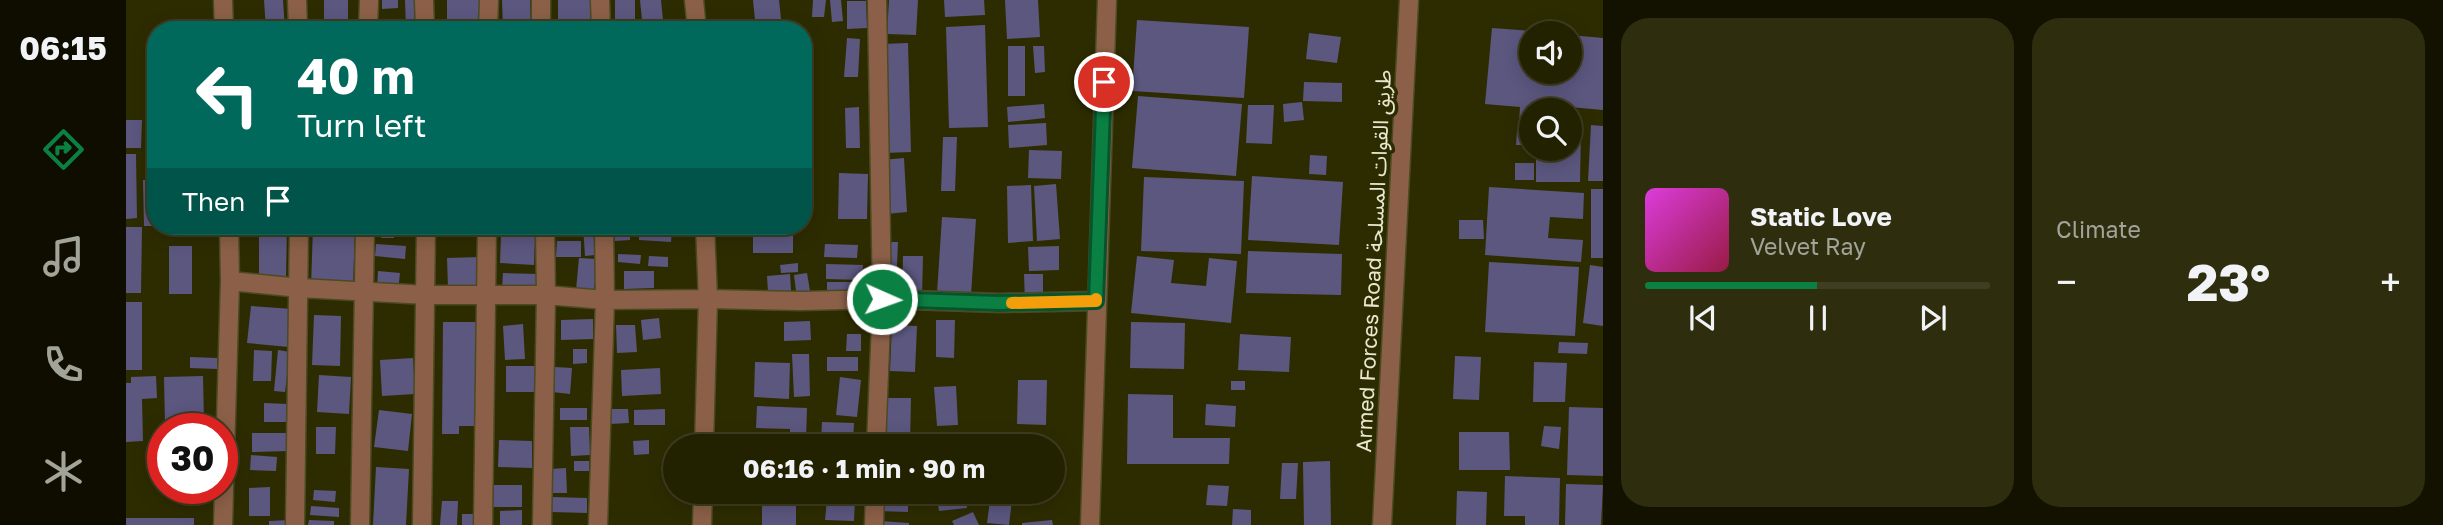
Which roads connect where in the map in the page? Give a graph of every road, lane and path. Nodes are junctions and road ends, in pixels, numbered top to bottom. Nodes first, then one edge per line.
1 (223, 0) edge
2 (297, 0) edge
3 (369, 0) edge
4 (424, 0) edge
5 (489, 0) edge
6 (541, 0) edge
7 (600, 0) edge
8 (694, 0) edge
9 (877, 0) edge
10 (1107, 0) edge
11 (1409, 0) edge
12 (224, 21) edge
13 (298, 21) edge
14 (368, 21) edge
15 (425, 21) edge
16 (488, 21) edge
17 (541, 21) edge
18 (601, 21) edge
19 (695, 21) edge
20 (229, 235) edge
21 (299, 235) edge
22 (365, 235) edge
23 (426, 235) edge
24 (487, 235) edge
25 (545, 235) edge
26 (604, 235) edge
27 (705, 235) edge
28 (230, 281) junction
29 (300, 288) junction
30 (364, 291) junction
31 (487, 294) junction
32 (427, 295) junction
33 (546, 295) junction
34 (708, 299) junction
35 (882, 299) junction
36 (605, 300) junction
37 (1096, 301) junction
38 (704, 434) edge
39 (876, 434) edge
40 (703, 504) edge
41 (875, 504) edge
42 (223, 525) edge
43 (295, 525) edge
44 (360, 525) edge
45 (422, 525) edge
46 (483, 525) edge
47 (542, 525) edge
48 (598, 525) edge
49 (702, 525) edge
50 (874, 525) edge
51 (1090, 525) edge
52 (1382, 525) edge

1 - 12 street
2 - 13 street
3 - 14 street
4 - 15 street
5 - 16 street
6 - 17 street
7 - 18 street
8 - 19 street
9 - 35 street
10 - 37 street
11 - 52 street, Armed Forces Road طريق القوات المسلحة
20 - 28 street
21 - 29 street
22 - 30 street
23 - 32 street
24 - 31 street
25 - 33 street
26 - 36 street
27 - 34 street
28 - 29 street
28 - 42 street
29 - 30 street
29 - 43 street
30 - 32 street
30 - 44 street
31 - 32 street
31 - 33 street
31 - 46 street
32 - 45 street
33 - 36 street
33 - 47 street
34 - 35 street
34 - 36 street
34 - 38 street
35 - 37 street
35 - 39 street
36 - 48 street
37 - 51 street
40 - 49 street
41 - 50 street

